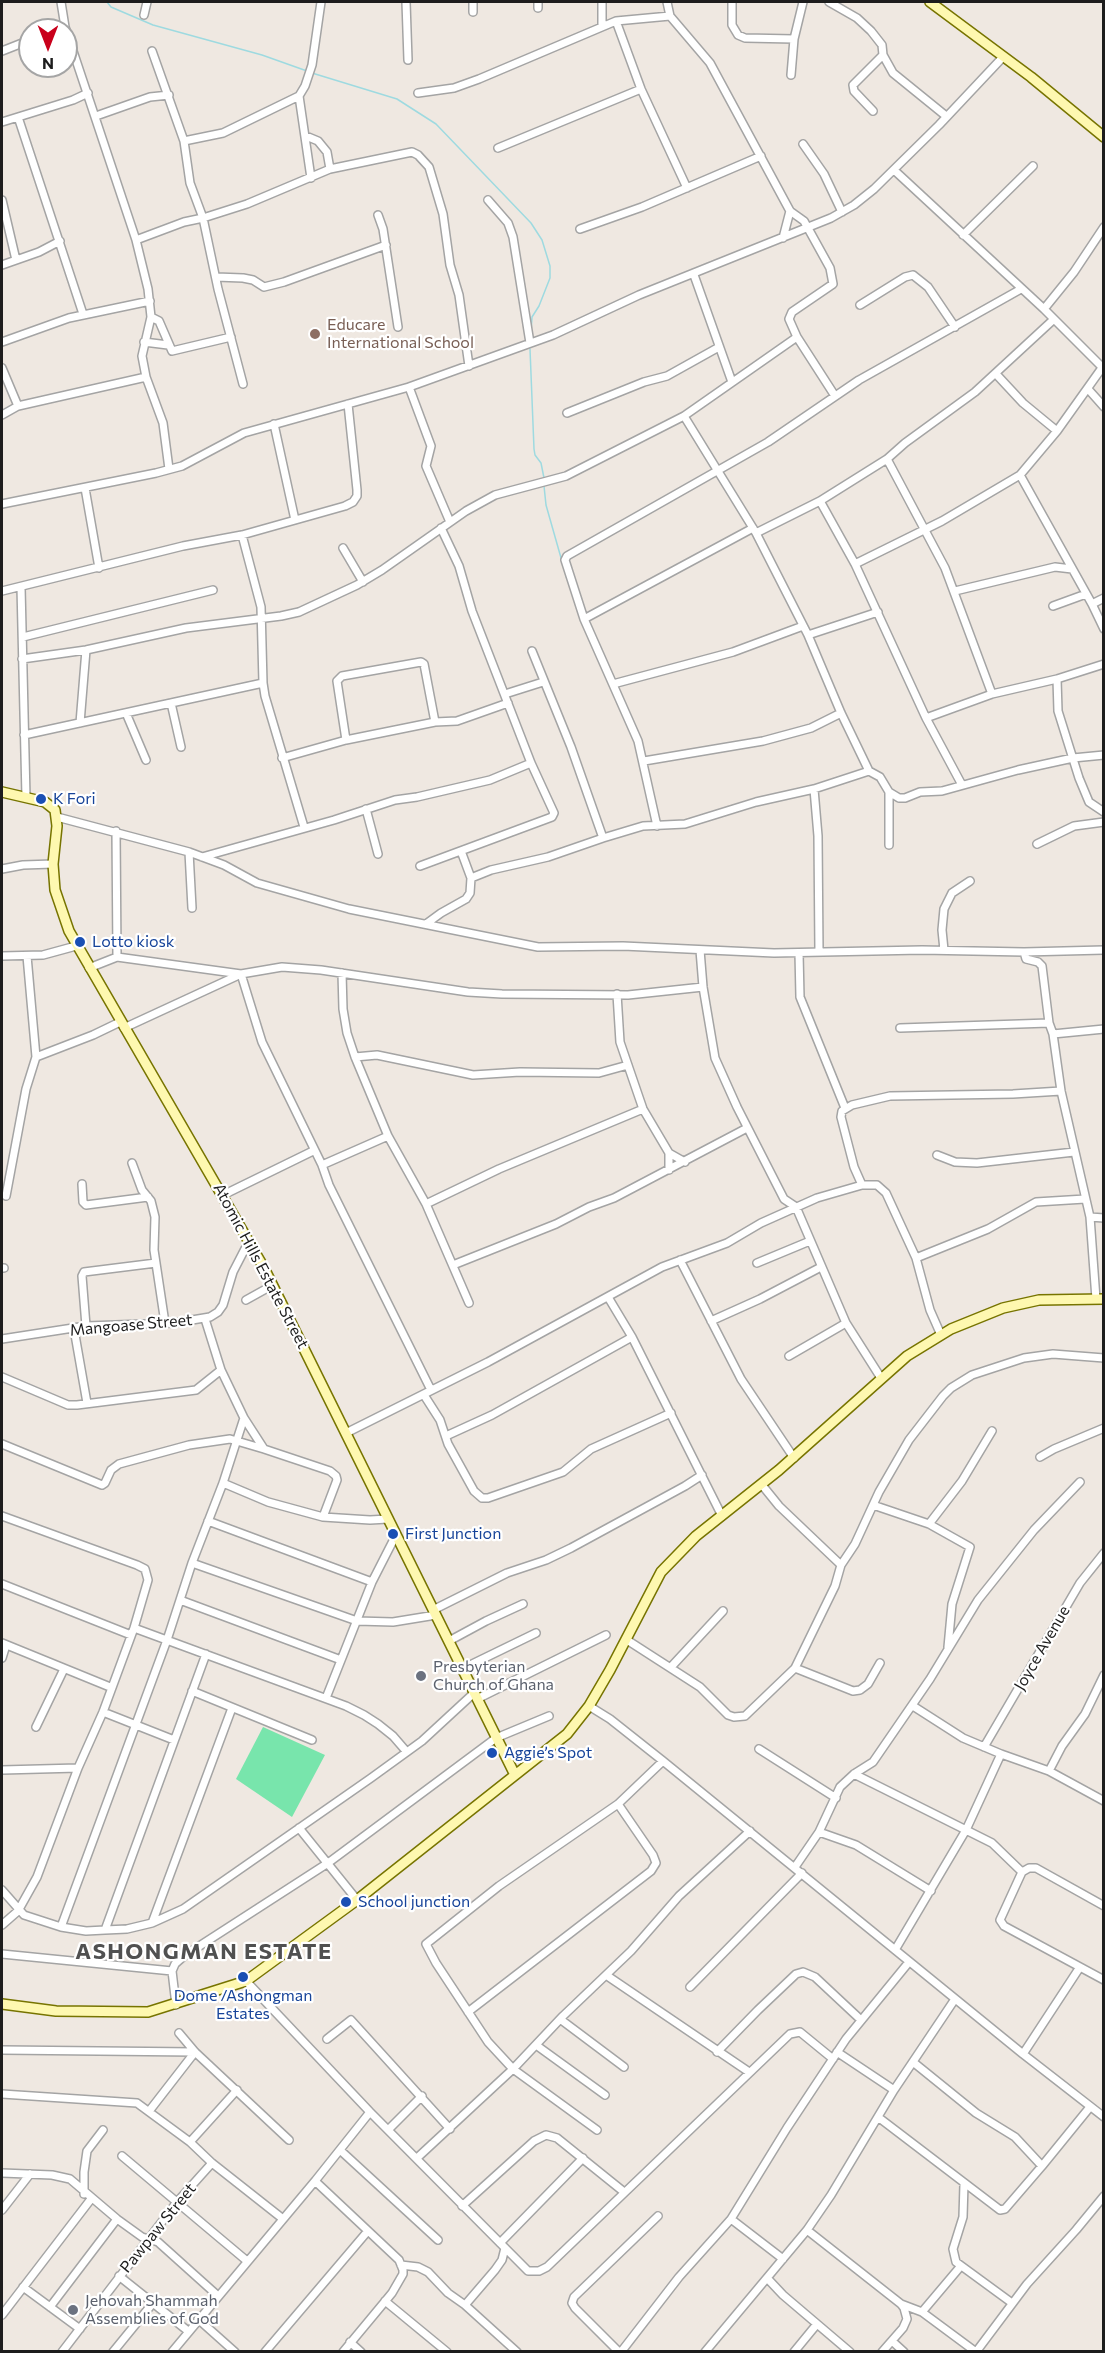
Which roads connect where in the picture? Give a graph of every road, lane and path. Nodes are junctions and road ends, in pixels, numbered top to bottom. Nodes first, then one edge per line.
1 (61, 2) edge
2 (147, 2) edge
3 (321, 2) edge
4 (406, 2) edge
5 (473, 2) edge
6 (602, 2) edge
7 (667, 2) edge
8 (732, 2) edge
9 (803, 2) edge
10 (830, 2) edge
11 (930, 2) edge
12 (473, 12) dead end
13 (144, 15) dead end
14 (670, 16) junction
15 (62, 18) edge
16 (616, 21) junction
17 (602, 26) junction
18 (794, 39) junction
19 (18, 45) edge
20 (2, 51) edge
21 (152, 51) dead end
22 (883, 55) junction
23 (1003, 57) junction
24 (408, 60) dead end
25 (78, 68) edge
26 (791, 75) dead end
27 (641, 89) junction
28 (88, 93) junction
29 (418, 93) dead end
30 (169, 95) junction
31 (299, 96) junction
32 (873, 111) dead end
33 (96, 116) junction
34 (946, 116) junction
35 (18, 117) junction
36 (2, 122) edge
37 (306, 136) junction
38 (1104, 137) edge
39 (184, 141) junction
40 (803, 144) dead end
41 (498, 148) dead end
42 (761, 156) junction
43 (1033, 166) dead end
44 (330, 169) junction
45 (894, 170) junction
46 (311, 178) junction
47 (687, 188) junction
48 (2, 200) edge
49 (489, 200) dead end
50 (790, 211) junction
51 (842, 212) junction
52 (378, 215) dead end
53 (203, 218) junction
54 (808, 227) junction
55 (1104, 227) edge
56 (580, 229) dead end
57 (963, 235) junction
58 (783, 238) junction
59 (136, 240) junction
60 (60, 241) junction
61 (386, 245) junction
62 (16, 260) junction
63 (2, 265) edge
64 (694, 274) junction
65 (216, 277) junction
66 (1021, 289) junction
67 (150, 301) junction
68 (860, 305) dead end
69 (1044, 309) junction
70 (83, 314) junction
71 (151, 317) junction
72 (1053, 320) junction
73 (398, 327) dead end
74 (955, 327) junction
75 (231, 337) junction
76 (796, 338) junction
77 (2, 342) edge
78 (144, 342) junction
79 (530, 343) junction
80 (168, 345) junction
81 (719, 347) junction
82 (469, 366) junction
83 (1103, 366) edge
84 (2, 368) edge
85 (996, 374) junction
86 (146, 377) junction
87 (732, 382) junction
88 (243, 384) dead end
89 (409, 387) junction
90 (1088, 389) junction
91 (835, 396) junction
92 (348, 404) junction
93 (18, 406) junction
94 (1104, 407) edge
95 (567, 414) dead end
96 (2, 415) edge
97 (684, 416) junction
98 (274, 424) junction
99 (1057, 431) junction
100 (887, 459) junction
101 (169, 469) junction
102 (720, 471) junction
103 (1020, 475) junction
104 (85, 488) junction
105 (820, 501) junction
106 (2, 504) edge
107 (295, 520) junction
108 (450, 522) junction
109 (441, 528) junction
110 (926, 529) junction
111 (755, 531) junction
112 (242, 535) junction
113 (343, 548) dead end
114 (1063, 553) junction
115 (855, 564) junction
116 (1055, 567) junction
117 (99, 568) junction
118 (1072, 569) junction
119 (363, 582) junction
120 (21, 587) junction
121 (213, 590) dead end
122 (2, 591) edge
123 (955, 591) junction
124 (1086, 594) junction
125 (1104, 598) edge
126 (1092, 604) junction
127 (1053, 606) dead end
128 (878, 612) junction
129 (262, 618) junction
130 (584, 619) junction
131 (803, 626) junction
132 (1104, 629) edge
133 (808, 635) junction
134 (22, 637) junction
135 (86, 650) junction
136 (532, 651) dead end
137 (22, 659) junction
138 (1104, 664) edge
139 (1057, 679) junction
140 (543, 682) junction
141 (263, 683) junction
142 (613, 684) junction
143 (505, 694) junction
144 (992, 694) junction
145 (171, 703) junction
146 (508, 703) junction
147 (126, 713) junction
148 (841, 713) junction
149 (926, 718) junction
150 (435, 722) junction
151 (80, 723) junction
152 (24, 735) junction
153 (346, 740) junction
154 (181, 747) dead end
155 (1104, 755) edge
156 (282, 758) junction
157 (1073, 758) junction
158 (146, 760) dead end
159 (644, 761) junction
160 (531, 764) junction
161 (869, 771) junction
162 (962, 785) junction
163 (814, 789) junction
164 (2, 792) edge
165 (889, 792) junction
166 (26, 797) junction
167 (366, 808) junction
168 (1104, 812) edge
169 (57, 817) junction
170 (1104, 822) edge
171 (657, 826) junction
172 (304, 827) junction
173 (116, 831) junction
174 (603, 838) junction
175 (1037, 844) dead end
176 (889, 845) dead end
177 (461, 851) junction
178 (189, 852) junction
179 (378, 854) dead end
180 (202, 857) junction
181 (53, 864) junction
182 (420, 866) dead end
183 (2, 869) edge
184 (471, 878) junction
185 (970, 881) dead end
186 (192, 908) dead end
187 (426, 924) junction
188 (76, 946) junction
189 (700, 950) junction
190 (944, 950) junction
191 (1104, 950) edge
192 (819, 952) junction
193 (1024, 952) junction
194 (799, 953) junction
195 (2, 956) edge
196 (27, 956) junction
197 (117, 957) junction
198 (89, 968) junction
199 (342, 973) junction
200 (241, 974) junction
201 (703, 987) junction
202 (616, 994) junction
203 (1049, 1023) junction
204 (122, 1025) junction
205 (900, 1028) dead end
206 (1104, 1029) edge
207 (1053, 1034) junction
208 (36, 1056) junction
209 (355, 1057) junction
210 (628, 1065) junction
211 (1061, 1091) junction
212 (845, 1108) junction
213 (643, 1110) junction
214 (747, 1128) junction
215 (388, 1136) junction
216 (313, 1150) junction
217 (1074, 1152) junction
218 (669, 1153) junction
219 (937, 1155) dead end
220 (685, 1162) junction
221 (132, 1163) dead end
222 (322, 1165) junction
223 (669, 1170) junction
224 (82, 1184) dead end
225 (862, 1185) junction
226 (223, 1195) junction
227 (6, 1196) dead end
228 (148, 1197) junction
229 (1085, 1199) junction
230 (426, 1204) junction
231 (796, 1207) junction
232 (1090, 1217) junction
233 (1104, 1218) edge
234 (249, 1241) junction
235 (810, 1242) junction
236 (916, 1258) junction
237 (680, 1260) junction
238 (156, 1263) junction
239 (757, 1263) dead end
240 (453, 1265) junction
241 (821, 1267) junction
242 (273, 1285) junction
243 (608, 1297) junction
244 (1100, 1299) edge
245 (246, 1300) dead end
246 (469, 1303) dead end
247 (205, 1318) junction
248 (711, 1321) junction
249 (165, 1323) junction
250 (846, 1323) junction
251 (86, 1326) junction
252 (74, 1329) junction
253 (941, 1335) junction
254 (632, 1337) junction
255 (2, 1339) edge
256 (789, 1356) dead end
257 (1104, 1358) edge
258 (221, 1370) junction
259 (2, 1377) edge
260 (881, 1378) junction
261 (431, 1390) junction
262 (424, 1395) junction
263 (87, 1403) junction
264 (671, 1413) junction
265 (244, 1418) junction
266 (1104, 1428) edge
267 (992, 1431) dead end
268 (346, 1433) junction
269 (446, 1436) junction
270 (237, 1440) junction
271 (2, 1444) edge
272 (264, 1449) junction
273 (1040, 1457) dead end
274 (794, 1458) junction
275 (702, 1475) junction
276 (1080, 1482) dead end
277 (223, 1484) junction
278 (762, 1485) junction
279 (873, 1505) junction
280 (2, 1516) edge
281 (722, 1516) junction
282 (323, 1517) junction
283 (388, 1519) junction
284 (208, 1521) junction
285 (929, 1524) junction
286 (396, 1535) junction
287 (1104, 1553) edge
288 (192, 1563) junction
289 (841, 1565) junction
290 (372, 1582) junction
291 (2, 1584) edge
292 (180, 1600) junction
293 (523, 1604) dead end
294 (723, 1611) dead end
295 (434, 1613) junction
296 (357, 1621) junction
297 (132, 1631) junction
298 (536, 1633) dead end
299 (606, 1635) dead end
300 (166, 1640) junction
301 (627, 1640) junction
302 (449, 1641) junction
303 (4, 1644) edge
304 (948, 1647) junction
305 (206, 1654) junction
306 (2, 1658) edge
307 (341, 1660) junction
308 (880, 1663) dead end
309 (671, 1667) junction
310 (795, 1668) junction
311 (64, 1669) junction
312 (462, 1669) junction
313 (1104, 1675) edge
314 (110, 1687) junction
315 (192, 1691) junction
316 (476, 1696) junction
317 (326, 1698) junction
318 (589, 1706) junction
319 (913, 1706) junction
320 (232, 1708) junction
321 (102, 1712) junction
322 (549, 1716) dead end
323 (135, 1726) junction
324 (36, 1727) dead end
325 (496, 1738) junction
326 (174, 1740) junction
327 (312, 1740) dead end
328 (984, 1747) junction
329 (759, 1749) dead end
330 (406, 1751) junction
331 (1001, 1754) junction
332 (663, 1761) junction
333 (78, 1768) junction
334 (2, 1770) edge
335 (1049, 1771) junction
336 (854, 1774) junction
337 (514, 1775) junction
338 (836, 1798) junction
339 (1104, 1801) edge
340 (618, 1804) junction
341 (299, 1828) junction
342 (966, 1830) junction
343 (750, 1831) junction
344 (819, 1832) junction
345 (328, 1863) junction
346 (795, 1867) junction
347 (1022, 1872) junction
348 (802, 1873) junction
349 (2, 1890) edge
350 (932, 1891) junction
351 (357, 1900) junction
352 (1104, 1906) edge
353 (18, 1911) junction
354 (152, 1923) junction
355 (2, 1925) edge
356 (61, 1927) junction
357 (105, 1930) junction
358 (895, 1950) junction
359 (2, 1954) edge
360 (909, 1962) junction
361 (1080, 1967) junction
362 (172, 1971) junction
363 (606, 1975) junction
364 (1104, 1980) edge
365 (246, 1981) junction
366 (690, 1987) dead end
367 (955, 1999) junction
368 (2, 2004) edge
369 (176, 2005) junction
370 (468, 2012) junction
371 (560, 2019) junction
372 (861, 2020) junction
373 (179, 2033) dead end
374 (327, 2039) dead end
375 (536, 2045) junction
376 (2, 2050) edge
377 (195, 2052) junction
378 (717, 2052) junction
379 (1023, 2054) junction
380 (835, 2056) junction
381 (912, 2062) junction
382 (624, 2067) dead end
383 (513, 2069) junction
384 (749, 2072) junction
385 (237, 2090) junction
386 (894, 2090) junction
387 (2, 2094) edge
388 (605, 2095) dead end
389 (422, 2096) junction
390 (1090, 2107) junction
391 (150, 2110) junction
392 (370, 2112) junction
393 (878, 2116) junction
394 (1104, 2117) edge
395 (450, 2129) junction
396 (103, 2130) dead end
397 (388, 2130) junction
398 (597, 2130) dead end
399 (289, 2140) dead end
400 (190, 2142) junction
401 (340, 2150) junction
402 (122, 2156) dead end
403 (417, 2158) junction
404 (583, 2158) junction
405 (212, 2163) junction
406 (1042, 2166) junction
407 (2, 2173) edge
408 (30, 2174) junction
409 (315, 2181) junction
410 (964, 2184) junction
411 (624, 2192) junction
412 (84, 2194) junction
413 (1104, 2196) edge
414 (91, 2199) junction
415 (177, 2202) junction
416 (462, 2206) junction
417 (2, 2210) edge
418 (658, 2216) dead end
419 (283, 2219) junction
420 (731, 2219) junction
421 (117, 2220) junction
422 (807, 2230) junction
423 (367, 2232) junction
424 (149, 2239) junction
425 (438, 2240) dead end
426 (502, 2246) junction
427 (783, 2259) junction
428 (247, 2261) junction
429 (401, 2265) junction
430 (960, 2267) junction
431 (119, 2276) junction
432 (767, 2278) junction
433 (23, 2287) junction
434 (218, 2295) junction
435 (385, 2301) junction
436 (153, 2302) junction
437 (1012, 2303) junction
438 (901, 2304) junction
439 (465, 2305) junction
440 (50, 2307) junction
441 (922, 2312) junction
442 (2, 2315) edge
443 (198, 2319) junction
444 (817, 2324) junction
445 (80, 2329) junction
446 (188, 2331) junction
447 (892, 2341) junction
448 (350, 2342) junction
449 (62, 2352) edge
450 (113, 2352) edge
451 (172, 2352) edge
452 (236, 2352) edge
453 (265, 2352) edge
454 (343, 2352) edge
455 (361, 2352) edge
456 (447, 2352) edge
457 (517, 2352) edge
458 (620, 2352) edge
459 (705, 2352) edge
460 (794, 2352) edge
461 (850, 2352) edge
462 (882, 2352) edge
463 (904, 2352) edge
464 (976, 2352) edge

1 - 15 street
2 - 13 street
3 - 31 street
4 - 24 street
5 - 12 street
6 - 17 street
7 - 14 street
8 - 18 street
9 - 18 street
10 - 22 street
11 - 23 street
14 - 16 street
14 - 42 street
16 - 17 street
16 - 27 street
17 - 29 street
18 - 26 street
19 - 20 street
21 - 30 street
22 - 32 street
22 - 34 street
23 - 34 street
23 - 38 street
25 - 28 street
27 - 41 street
27 - 47 street
28 - 33 street
28 - 35 street
30 - 33 street
30 - 39 street
31 - 37 street
31 - 39 street
33 - 59 street
34 - 45 street
35 - 36 street
35 - 60 street
37 - 44 street
37 - 46 street
39 - 53 street
40 - 51 street
42 - 47 street
42 - 50 street
43 - 57 street
44 - 46 street
44 - 82 street
45 - 51 street
45 - 57 street
46 - 53 street
47 - 56 street
48 - 62 street
49 - 79 street
50 - 54 street
50 - 58 street
51 - 54 street
52 - 61 street
53 - 59 street
53 - 65 street
54 - 58 street
54 - 76 street
55 - 69 street
57 - 66 street
58 - 64 street
59 - 67 street
60 - 62 street
60 - 70 street
61 - 65 street
61 - 73 street
62 - 63 street
64 - 79 street
64 - 81 street
65 - 75 street
66 - 69 street
66 - 74 street
67 - 70 street
67 - 71 street
68 - 74 street
69 - 72 street
70 - 77 street
71 - 78 street
71 - 80 street
72 - 83 street
72 - 85 street
74 - 91 street
75 - 80 street
75 - 88 street
76 - 87 street
76 - 91 street
78 - 80 street
78 - 86 street
79 - 82 street
81 - 87 street
81 - 95 street
82 - 89 street
83 - 90 street
84 - 93 street
85 - 99 street
85 - 100 street
86 - 93 street
86 - 101 street
87 - 97 street
89 - 92 street
89 - 108 street
90 - 94 street
90 - 99 street
91 - 102 street
92 - 98 street
92 - 107 street
93 - 96 street
97 - 102 street
97 - 108 street
98 - 101 street
98 - 107 street
99 - 103 street
100 - 105 street
100 - 110 street
101 - 104 street
102 - 111 street
102 - 130 street
103 - 110 street
103 - 114 street
104 - 106 street
104 - 117 street
105 - 111 street
105 - 115 street
107 - 112 street
108 - 109 street
109 - 119 street
109 - 143 street
110 - 115 street
110 - 123 street
111 - 130 street
111 - 131 street
112 - 117 street
112 - 129 street
113 - 119 street
114 - 116 street
114 - 118 street
115 - 128 street
116 - 118 street
116 - 123 street
117 - 120 street
118 - 124 street
119 - 129 street
120 - 122 street
120 - 134 street
121 - 134 street
123 - 144 street
124 - 126 street
124 - 127 street
125 - 126 street
126 - 132 street
128 - 133 street
128 - 149 street
129 - 135 street
129 - 141 street
130 - 142 street
131 - 133 street
131 - 142 street
133 - 148 street
134 - 137 street
135 - 137 street
135 - 151 street
136 - 140 street
137 - 152 street
138 - 139 street
139 - 144 street
139 - 157 street
140 - 143 street
140 - 174 street
141 - 145 street
141 - 156 street
142 - 159 street
143 - 146 street
144 - 149 street
145 - 147 street
145 - 154 street
146 - 150 street
146 - 160 street
147 - 151 street
147 - 158 street
148 - 159 street
148 - 161 street
149 - 162 street
150 - 153 street
150 - 153 street
151 - 152 street
152 - 166 street
153 - 156 street
155 - 157 street
156 - 172 street
157 - 162 street
157 - 168 street
159 - 171 street
160 - 167 street
160 - 177 street
161 - 163 street
161 - 165 street
162 - 165 street
163 - 171 street
163 - 192 street
164 - 166 street
165 - 176 street
166 - 169 street
167 - 172 street
167 - 179 street
169 - 173 street
169 - 181 street, Atomic Hills Estate Street
170 - 175 street
171 - 174 street
172 - 180 street
173 - 178 street
173 - 197 street
174 - 184 street
177 - 182 street
177 - 184 street
178 - 180 street
178 - 186 street
180 - 187 street
181 - 183 street
181 - 188 street, Atomic Hills Estate Street
184 - 187 street
185 - 190 street
187 - 189 street
188 - 196 street
188 - 198 street, Atomic Hills Estate Street
189 - 194 street
189 - 201 street
190 - 192 street
190 - 193 street
191 - 193 street
192 - 194 street
193 - 203 street
194 - 212 street
195 - 196 street
196 - 208 street
197 - 198 street
197 - 200 street
198 - 204 street, Atomic Hills Estate Street
199 - 200 street
199 - 202 street
199 - 209 street
200 - 204 street
200 - 216 street
201 - 202 street
201 - 214 street
202 - 210 street
203 - 205 street
203 - 207 street
204 - 208 street
204 - 226 street, Atomic Hills Estate Street
206 - 207 street
207 - 211 street
208 - 227 street
209 - 210 street
209 - 215 street
210 - 213 street
211 - 212 street
211 - 217 street
212 - 225 street
213 - 218 street
213 - 230 street
214 - 220 street
214 - 231 street
215 - 222 street
215 - 230 street
216 - 222 street
216 - 226 street
217 - 219 street
217 - 229 street
218 - 220 street
218 - 223 street
220 - 223 street
221 - 228 street
222 - 261 street
223 - 240 street
224 - 228 street
225 - 231 street
225 - 236 street
226 - 234 street, Atomic Hills Estate Street
228 - 238 street
229 - 232 street
229 - 236 street
230 - 240 street
231 - 235 street
231 - 237 street
232 - 233 street
232 - 244 street
234 - 242 street, Atomic Hills Estate Street
234 - 247 street, Mangoase Street
235 - 239 street
235 - 241 street
236 - 253 street
237 - 243 street
237 - 248 street
238 - 249 street
238 - 251 street
240 - 246 street
241 - 248 street
241 - 250 street
242 - 245 street
242 - 268 street, Atomic Hills Estate Street
243 - 254 street
243 - 261 street
244 - 253 street
247 - 249 street, Mangoase Street
247 - 258 street
248 - 274 street
249 - 251 street, Mangoase Street
250 - 256 street
250 - 260 street
251 - 252 street, Mangoase Street
252 - 255 street, Mangoase Street
252 - 263 street
253 - 260 street
254 - 264 street
254 - 269 street
257 - 279 street
258 - 263 street
258 - 265 street
259 - 263 street
260 - 274 street
261 - 262 street
262 - 268 street
262 - 269 street
264 - 269 street
264 - 275 street
265 - 270 street
265 - 272 street
266 - 273 street
267 - 285 street
268 - 283 street, Atomic Hills Estate Street
270 - 271 street
270 - 272 street
270 - 277 street
272 - 282 street
274 - 278 street
275 - 281 street
275 - 295 street
276 - 304 street
277 - 282 street
277 - 284 street
278 - 281 street
278 - 289 street
279 - 285 street
279 - 289 street
280 - 297 street
281 - 301 street
282 - 283 street
283 - 286 street, Atomic Hills Estate Street
284 - 288 street
284 - 290 street
285 - 304 street
286 - 290 street
286 - 295 street, Atomic Hills Estate Street
287 - 328 street, Joyce Avenue
288 - 292 street
288 - 296 street
289 - 310 street
290 - 296 street
291 - 297 street
292 - 300 street
292 - 307 street
293 - 302 street
294 - 309 street
295 - 296 street
295 - 302 street, Atomic Hills Estate Street
296 - 307 street
297 - 300 street
297 - 314 street
298 - 312 street
299 - 316 street
300 - 305 street
300 - 323 street
301 - 309 street
301 - 318 street
302 - 312 street, Atomic Hills Estate Street
303 - 306 street
303 - 311 street
304 - 319 street
305 - 315 street
305 - 317 street
307 - 317 street
308 - 310 street
309 - 310 street
311 - 314 street
311 - 324 street
312 - 316 street, Atomic Hills Estate Street
313 - 335 street
314 - 321 street
315 - 320 street
315 - 326 street
316 - 325 street, Atomic Hills Estate Street
316 - 330 street
317 - 330 street
318 - 332 street
318 - 337 street
319 - 328 street
319 - 336 street
320 - 327 street
320 - 354 street
321 - 323 street
321 - 333 street
322 - 325 street
323 - 326 street
323 - 356 street
325 - 337 street, Atomic Hills Estate Street
325 - 345 street
326 - 357 street
328 - 331 street
329 - 338 street
330 - 341 street
331 - 335 street
331 - 342 street
332 - 340 street
332 - 343 street
333 - 334 street
333 - 353 street
335 - 339 street
336 - 338 street
336 - 342 street
337 - 351 street
338 - 344 street
340 - 370 street
340 - 370 street
341 - 345 street
341 - 354 street
342 - 347 street
342 - 350 street
343 - 346 street
343 - 363 street
344 - 346 street
344 - 350 street
345 - 351 street
345 - 362 street
346 - 348 street
347 - 352 street
347 - 361 street
348 - 358 street
348 - 366 street
349 - 353 street
350 - 358 street
351 - 365 street
353 - 355 street
353 - 356 street
354 - 357 street
356 - 357 street
358 - 360 street
359 - 362 street
360 - 367 street
360 - 372 street
361 - 364 street
361 - 379 street
362 - 369 street
363 - 371 street
363 - 378 street
365 - 369 street
365 - 392 street
367 - 379 street
367 - 381 street
368 - 369 street
370 - 383 street
371 - 375 street
371 - 382 street
372 - 378 street
372 - 380 street
373 - 377 street
374 - 389 street
375 - 383 street
375 - 388 street
376 - 377 street
377 - 385 street
377 - 391 street
378 - 384 street
379 - 390 street
380 - 384 street
380 - 386 street
380 - 420 street
381 - 386 street
381 - 406 street
383 - 395 street
383 - 398 street
384 - 411 street
385 - 399 street
385 - 400 street
386 - 393 street
387 - 391 street
389 - 395 street
389 - 397 street
390 - 394 street
390 - 406 street
391 - 400 street
392 - 397 street
392 - 401 street
393 - 410 street
393 - 422 street
395 - 403 street
396 - 412 street
397 - 403 street
400 - 405 street
401 - 409 street
401 - 425 street
402 - 415 street
403 - 416 street
404 - 411 street
404 - 416 street
404 - 426 street
405 - 415 street, Pawpaw Street
405 - 419 street
406 - 410 street
407 - 408 street
408 - 412 street
408 - 417 street
409 - 419 street
409 - 423 street
410 - 430 street
411 - 426 street
412 - 414 street
413 - 437 street
414 - 421 street
414 - 433 street
415 - 424 street, Pawpaw Street
415 - 428 street
416 - 426 street
418 - 458 street
419 - 428 street
420 - 427 street
420 - 458 street
421 - 424 street
421 - 440 street
422 - 427 street
422 - 438 street
423 - 429 street
423 - 453 street
424 - 431 street, Pawpaw Street
424 - 434 street
426 - 439 street
427 - 432 street
428 - 434 street
429 - 435 street
429 - 439 street
430 - 437 street
430 - 441 street
431 - 436 street
431 - 445 street, Pawpaw Street
432 - 444 street
432 - 459 street
433 - 440 street
433 - 442 street
434 - 443 street
435 - 448 street
435 - 456 street
436 - 446 street
436 - 450 street
437 - 464 street
438 - 441 street
438 - 447 street
439 - 457 street
440 - 445 street
441 - 464 street
443 - 446 street
443 - 452 street
444 - 460 street
444 - 461 street
445 - 449 street, Pawpaw Street
446 - 451 street
447 - 462 street
447 - 463 street
448 - 454 street
448 - 455 street

